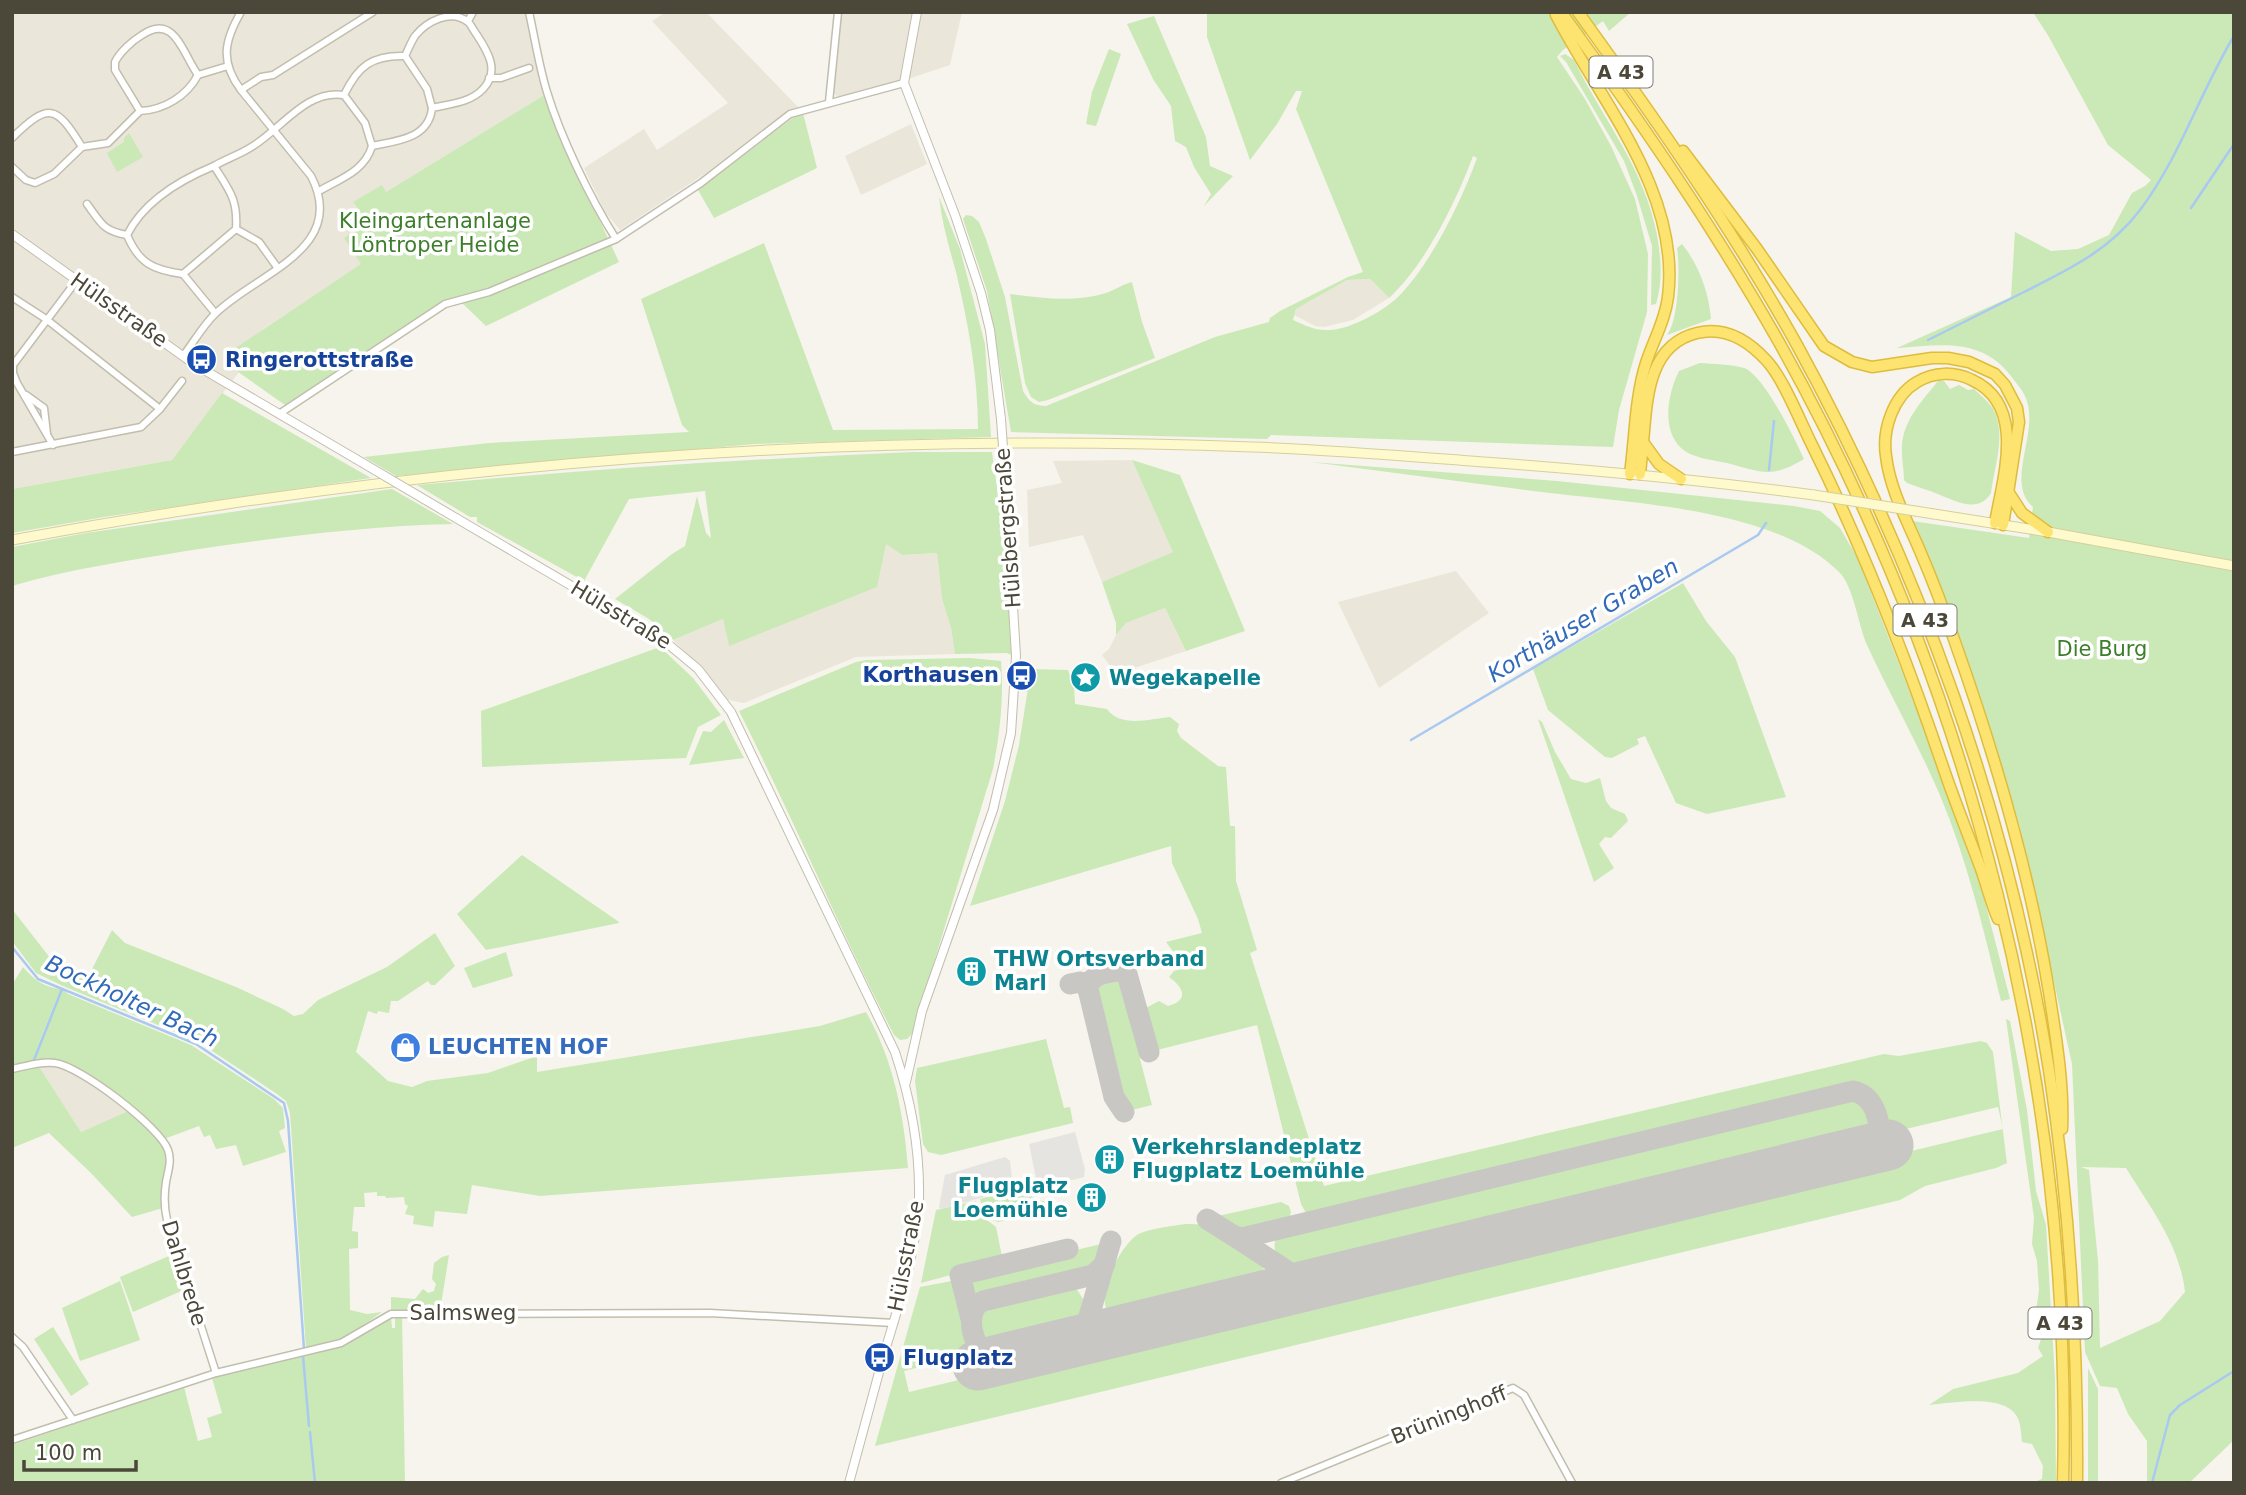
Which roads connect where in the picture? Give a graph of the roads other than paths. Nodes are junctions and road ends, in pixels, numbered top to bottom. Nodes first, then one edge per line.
1 (241, 12) edge
2 (373, 12) edge
3 (473, 12) edge
4 (529, 12) edge
5 (838, 12) edge
6 (917, 12) edge
7 (1555, 12) edge
8 (1561, 12) edge
9 (1578, 12) edge
10 (468, 22) junction
11 (405, 56) junction
12 (228, 66) junction
13 (529, 68) dead end
14 (198, 75) junction
15 (489, 78) junction
16 (904, 83) junction
17 (241, 90) junction
18 (344, 95) junction
19 (829, 102) junction
20 (432, 108) junction
21 (141, 111) junction
22 (274, 130) junction
23 (1664, 131) junction
24 (12, 138) edge
25 (372, 146) junction
26 (82, 147) junction
27 (214, 166) junction
28 (12, 167) edge
29 (319, 191) junction
30 (87, 204) dead end
31 (236, 229) junction
32 (12, 234) edge
33 (127, 234) junction
34 (616, 239) junction
35 (277, 267) junction
36 (183, 274) junction
37 (77, 280) junction
38 (12, 297) edge
39 (215, 313) junction
40 (46, 319) junction
41 (183, 356) junction
42 (182, 381) dead end
43 (22, 393) junction
44 (160, 409) junction
45 (279, 414) junction
46 (47, 436) junction
47 (1643, 442) junction
48 (53, 445) junction
49 (12, 452) edge
50 (1635, 474) junction
51 (1681, 479) junction
52 (2009, 494) junction
53 (1999, 524) junction
54 (2048, 532) junction
55 (12, 540) edge
56 (2234, 566) edge
57 (2009, 944) junction
58 (913, 1045) junction
59 (895, 1052) junction
60 (12, 1069) edge
61 (906, 1084) junction
62 (2061, 1157) junction
63 (894, 1323) junction
64 (12, 1337) edge
65 (216, 1373) junction
66 (73, 1420) junction
67 (12, 1440) edge
68 (849, 1483) edge
69 (1281, 1483) edge
70 (1572, 1483) edge
71 (2063, 1483) edge
72 (2077, 1483) edge

1 - 12 street
2 - 17 street
3 - 10 street
4 - 34 street
5 - 19 street
6 - 16 street
7 - 50 highway
8 - 57 highway, A 43
9 - 23 highway, A 43
10 - 11 street
10 - 15 street
11 - 18 street
11 - 20 street
12 - 14 street
12 - 17 street
13 - 15 street
14 - 21 street
14 - 21 street
15 - 20 street
16 - 19 street
16 - 58 street, Hülsbergstraße, bridge
17 - 22 street
18 - 22 street
18 - 25 street
19 - 34 street
20 - 25 street
21 - 26 street
22 - 27 street
22 - 29 street
23 - 52 highway
23 - 62 highway, A 43
24 - 26 street
25 - 29 street
26 - 28 street
27 - 31 street
27 - 33 street
29 - 35 street
30 - 33 street
31 - 35 street
31 - 36 street
32 - 37 street, Hülsstraße
33 - 36 street
34 - 45 street
35 - 39 street
36 - 39 street
37 - 40 street
37 - 41 street, Hülsstraße
38 - 40 street
39 - 41 street
40 - 43 street
40 - 44 street
41 - 45 street, Hülsstraße
42 - 44 street
43 - 46 street
43 - 46 street
44 - 48 street
45 - 59 street, Hülsstraße, bridge
46 - 48 street
47 - 50 highway
47 - 51 highway
47 - 57 highway
48 - 49 street
50 - 51 main road
50 - 55 main road
51 - 53 main road, bridge
52 - 53 highway
52 - 54 highway
53 - 54 main road
53 - 62 highway
54 - 56 main road
57 - 71 highway, A 43
58 - 59 street
58 - 61 street, Hülsbergstraße
59 - 61 street, Hülsstraße
60 - 65 street, Dahlbrede
61 - 63 street, Hülsstraße
62 - 72 highway, A 43
63 - 65 street, Salmsweg
63 - 68 street, Hülsstraße
64 - 66 street
65 - 66 street, Salmsweg
66 - 67 street, Salmsweg
69 - 70 street, Brüninghoff

